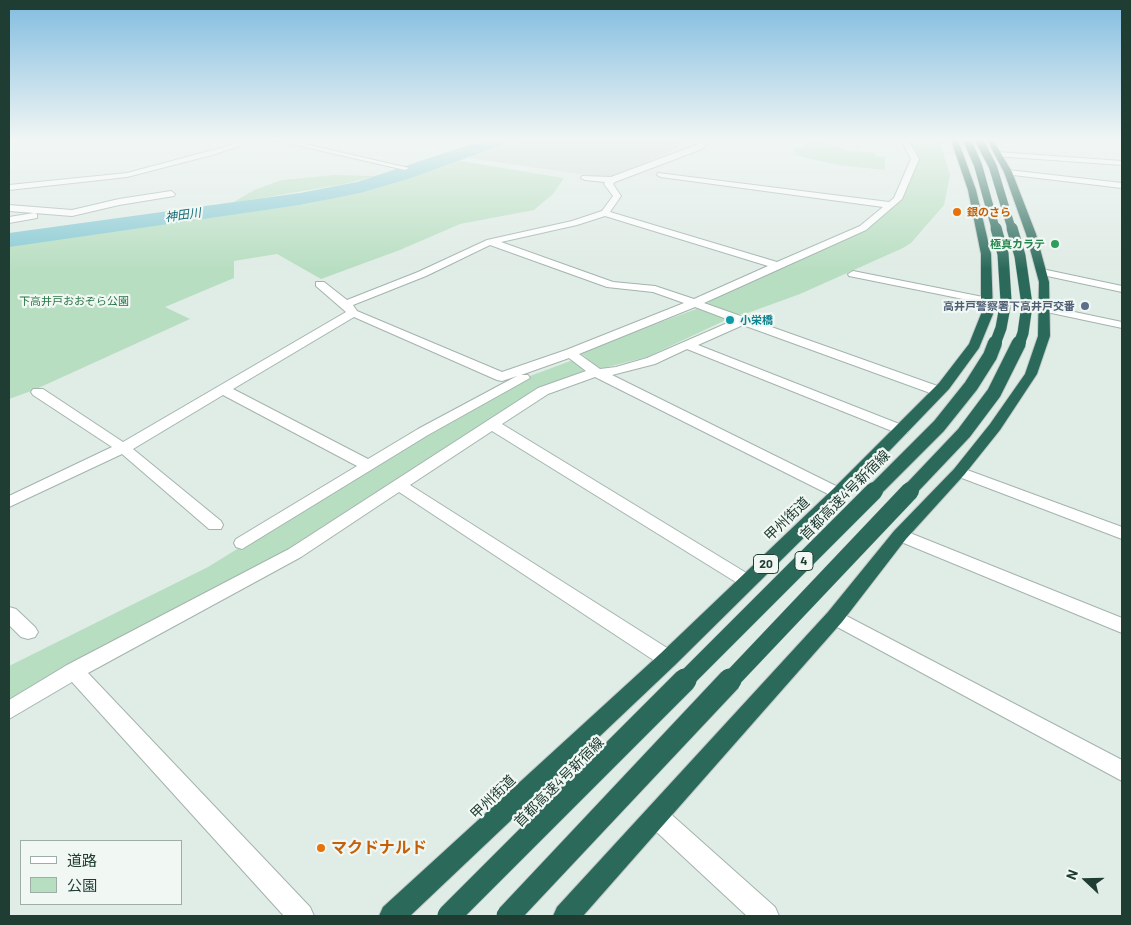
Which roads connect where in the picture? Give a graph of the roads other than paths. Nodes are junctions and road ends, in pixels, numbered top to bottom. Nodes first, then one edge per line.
1 (53, 183) edge
2 (609, 183) edge
3 (724, 183) edge
4 (905, 183) edge
5 (969, 183) edge
6 (983, 183) edge
7 (998, 183) edge
8 (1012, 183) edge
9 (1099, 183) edge
10 (1122, 186) edge
11 (9, 188) edge
12 (171, 194) dead end
13 (891, 205) junction
14 (9, 208) edge
15 (55, 212) junction
16 (605, 213) junction
17 (9, 220) edge
18 (490, 242) junction
19 (778, 266) junction
20 (1042, 272) junction
21 (853, 274) dead end
22 (320, 284) dead end
23 (1122, 289) edge
24 (988, 301) junction
25 (695, 303) junction
26 (349, 309) junction
27 (1046, 309) junction
28 (742, 321) junction
29 (1122, 325) edge
30 (687, 345) junction
31 (570, 354) junction
32 (597, 373) junction
33 (224, 390) junction
34 (938, 391) junction
35 (38, 392) dead end
36 (490, 424) junction
37 (902, 430) junction
38 (123, 448) junction
39 (368, 465) junction
40 (959, 472) junction
41 (401, 486) junction
42 (838, 494) junction
43 (9, 502) edge
44 (215, 525) dead end
45 (1122, 533) edge
46 (900, 535) junction
47 (242, 543) dead end
48 (747, 582) junction
49 (9, 614) edge
50 (835, 617) junction
51 (1122, 626) edge
52 (28, 632) dead end
53 (668, 659) junction
54 (74, 672) junction
55 (9, 710) edge
56 (1122, 771) edge
57 (656, 816) junction
58 (301, 916) edge
59 (392, 916) edge
60 (449, 916) edge
61 (508, 916) edge
62 (566, 916) edge
63 (766, 916) edge

1 - 11 street
2 - 16 street
3 - 13 street
4 - 13 street
5 - 24 highway, 甲州街道 / 20
6 - 60 highway, 首都高速4号新宿線 / 4, bridge
7 - 61 highway, 4, bridge
8 - 20 highway
9 - 10 street
12 - 15 street
13 - 19 street
14 - 15 street
15 - 17 street
16 - 18 street
16 - 19 street
18 - 25 street
18 - 26 street
19 - 25 street
20 - 23 street
20 - 27 highway
21 - 24 street
22 - 26 street
24 - 34 highway, 甲州街道 / 20
25 - 28 street
25 - 31 street
26 - 31 street
26 - 33 street
27 - 29 street
27 - 40 highway
28 - 30 street
28 - 34 street
30 - 32 street
30 - 37 street
31 - 32 street
31 - 39 street
32 - 36 street
32 - 42 street
33 - 38 street
33 - 39 street
34 - 37 highway, 甲州街道 / 20
35 - 38 street
36 - 41 street
36 - 48 street
37 - 42 highway, 甲州街道 / 20
38 - 43 street
38 - 44 street
39 - 47 street
40 - 45 street
40 - 46 highway
41 - 53 street
41 - 54 street
42 - 48 highway, 甲州街道 / 20
46 - 50 highway
46 - 51 street
48 - 53 highway, 甲州街道 / 20
49 - 52 street
50 - 56 street
50 - 57 highway
53 - 59 highway, 甲州街道 / 20
54 - 55 street
54 - 58 street
57 - 62 highway
57 - 63 street

